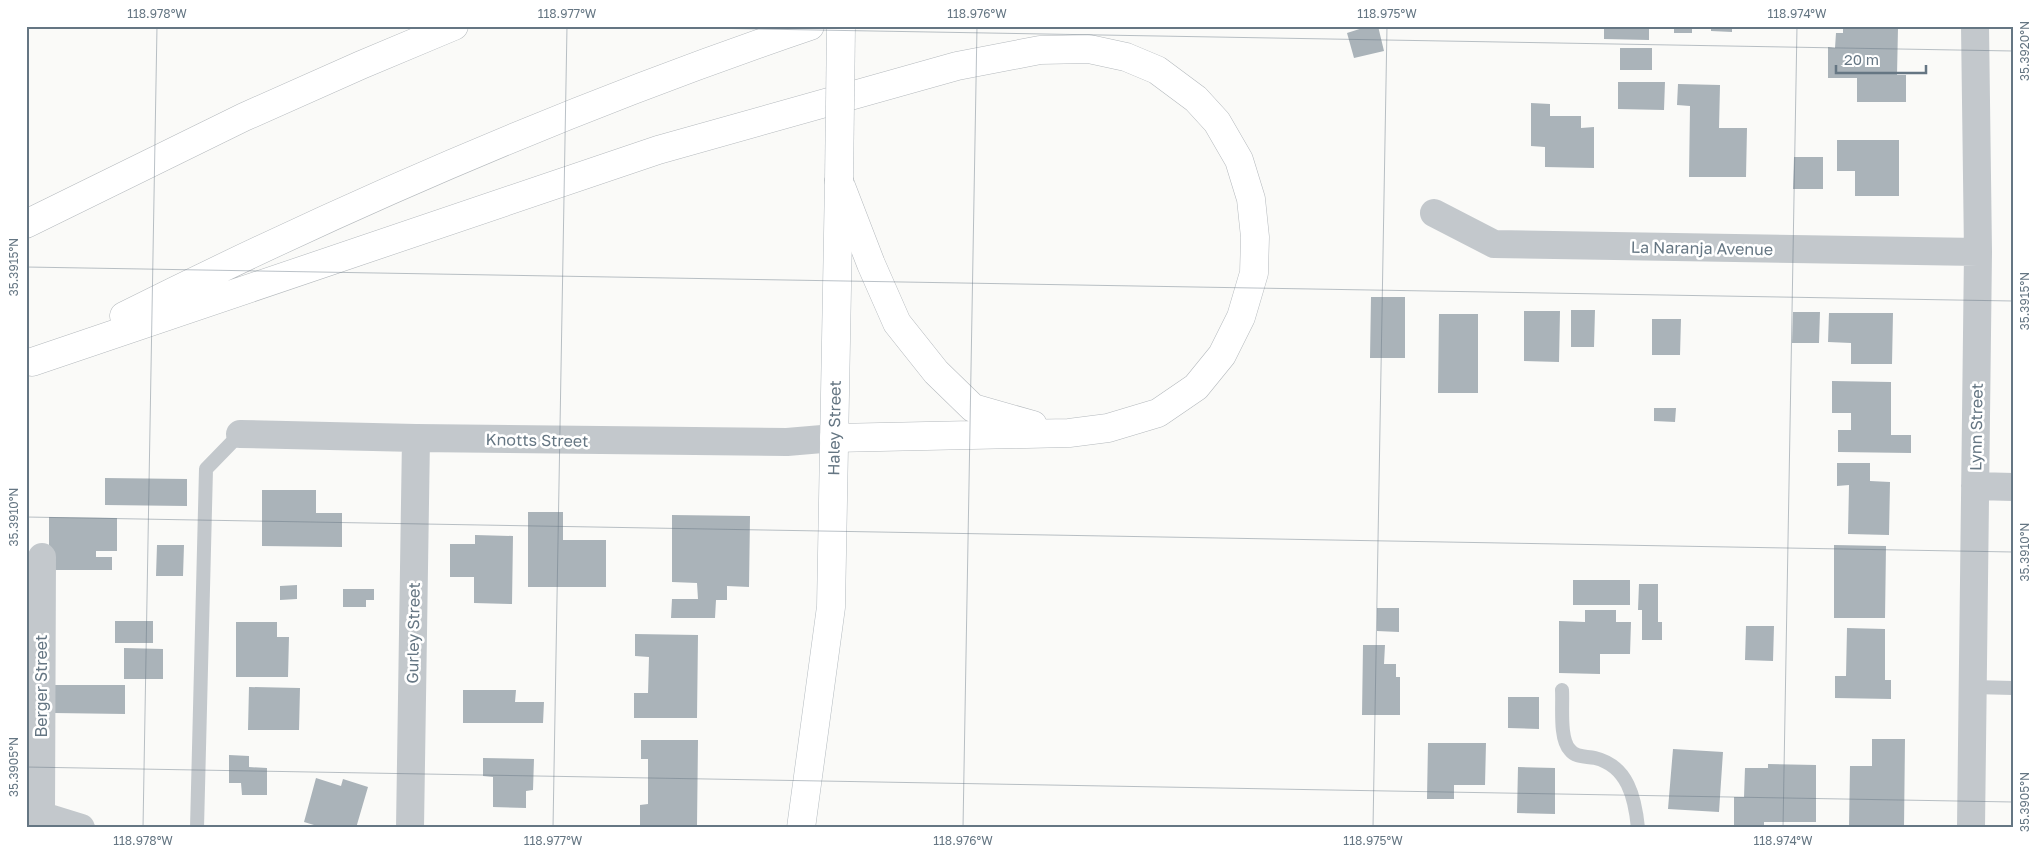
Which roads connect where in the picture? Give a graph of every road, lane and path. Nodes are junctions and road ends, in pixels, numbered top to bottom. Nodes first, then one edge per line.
1 (454, 26) edge
2 (810, 26) edge
3 (841, 26) edge
4 (1975, 26) edge
5 (839, 181) junction
6 (1434, 213) dead end
7 (26, 224) edge
8 (1978, 252) junction
9 (29, 364) edge
10 (1068, 433) junction
11 (240, 434) joint
12 (416, 438) junction
13 (834, 438) junction
14 (1975, 486) junction
15 (2013, 487) edge
16 (42, 557) dead end
17 (1973, 687) junction
18 (2013, 688) edge
19 (1562, 690) dead end
20 (34, 813) edge
21 (81, 828) edge
22 (196, 828) edge
23 (410, 828) edge
24 (801, 828) edge
25 (1638, 828) edge
26 (1971, 828) edge

1 - 7 main road
2 - 9 main road
3 - 5 main road, Haley Street, bridge
4 - 8 street, Lynn Street
5 - 10 main road
5 - 13 main road, Haley Street
6 - 8 street, La Naranja Avenue
8 - 14 street, Lynn Street
9 - 10 main road
10 - 13 main road
11 - 12 street, Knotts Street
11 - 22 lane
12 - 13 street, Knotts Street
12 - 23 street, Gurley Street
13 - 24 main road, Haley Street
14 - 15 street
14 - 17 street, Lynn Street
16 - 20 street, Berger Street
17 - 18 lane
17 - 26 street, Lynn Street
19 - 25 lane
20 - 21 street

